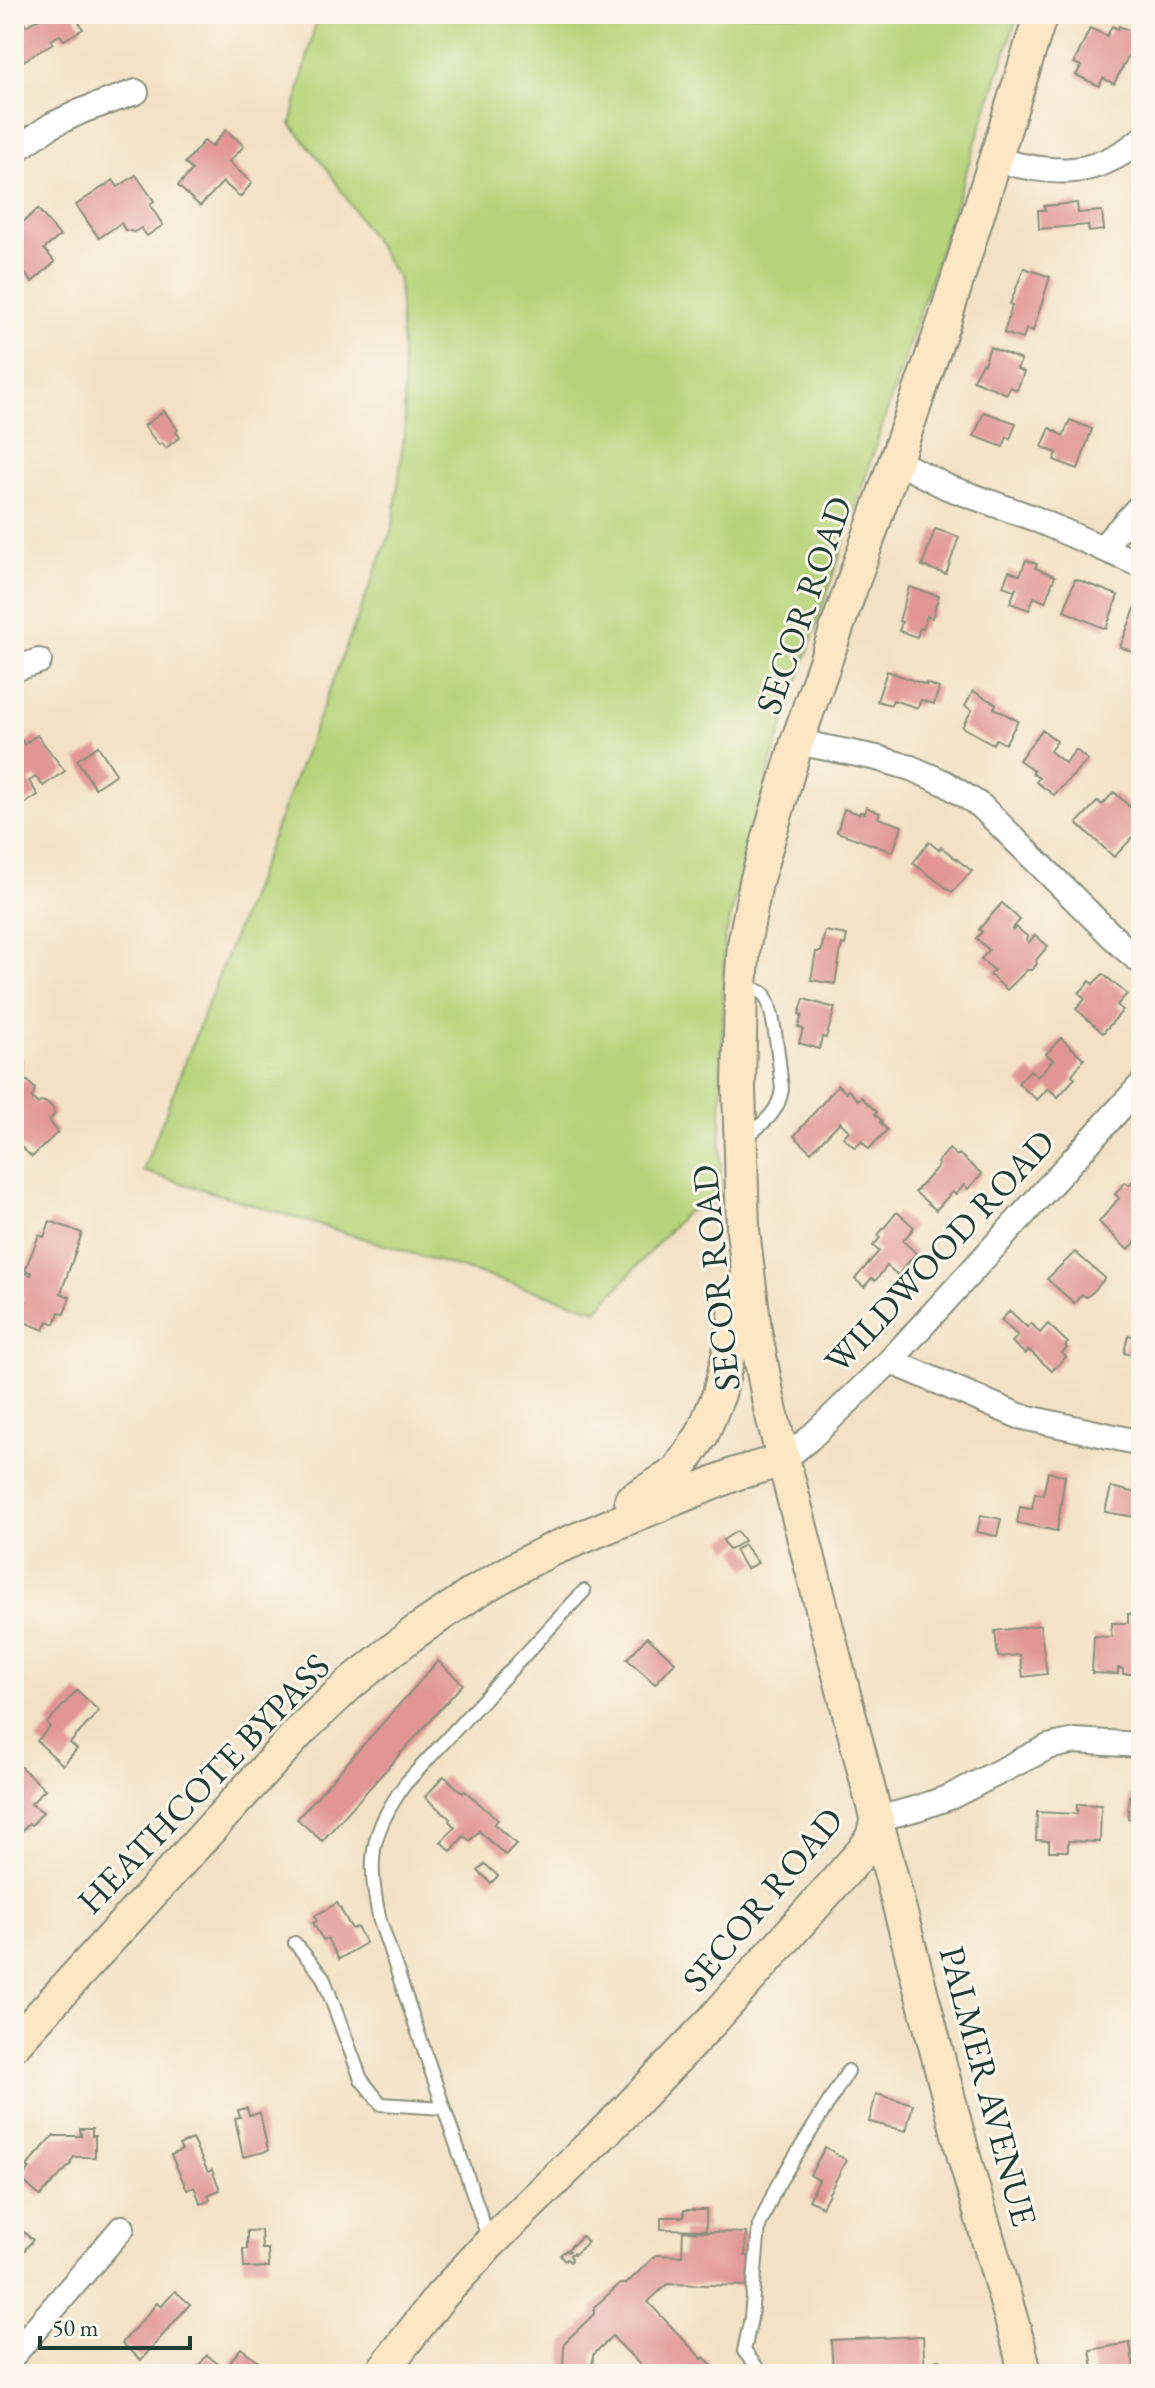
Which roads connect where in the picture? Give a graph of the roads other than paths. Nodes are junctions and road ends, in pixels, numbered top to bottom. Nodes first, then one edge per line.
1 (1041, 14) edge
2 (136, 92) dead end
3 (1141, 140) edge
4 (14, 151) edge
5 (994, 160) junction
6 (896, 461) junction
7 (1141, 505) edge
8 (1102, 548) junction
9 (1141, 565) edge
10 (39, 661) dead end
11 (14, 669) edge
12 (797, 742) junction
13 (1141, 962) edge
14 (741, 987) junction
15 (1141, 1085) edge
16 (740, 1142) junction
17 (743, 1230) junction
18 (890, 1361) junction
19 (1141, 1443) edge
20 (783, 1460) junction
21 (551, 1550) junction
22 (584, 1591) dead end
23 (1141, 1745) edge
24 (877, 1819) junction
25 (295, 1943) dead end
26 (14, 2044) edge
27 (848, 2071) dead end
28 (444, 2108) junction
29 (122, 2228) dead end
30 (490, 2243) junction
31 (14, 2354) edge
32 (380, 2374) edge
33 (762, 2374) edge
34 (1025, 2374) edge

1 - 5 main road, SECOR ROAD
2 - 4 street
3 - 5 street
5 - 6 main road, SECOR ROAD
6 - 8 street
6 - 12 main road, SECOR ROAD
7 - 8 street
8 - 9 street
10 - 11 street
12 - 13 street
12 - 14 main road, SECOR ROAD
14 - 16 main road, SECOR ROAD
14 - 16 lane
15 - 18 street, WILDWOOD ROAD
16 - 17 main road, SECOR ROAD
17 - 20 main road, SECOR ROAD
17 - 21 main road
18 - 19 street
18 - 20 street, WILDWOOD ROAD
20 - 21 main road
20 - 24 main road, SECOR ROAD
21 - 26 main road, HEATHCOTE BYPASS
22 - 28 lane
23 - 24 street
24 - 30 main road, SECOR ROAD
24 - 34 main road, PALMER AVENUE
25 - 28 lane
27 - 33 lane
28 - 30 lane
29 - 31 street
30 - 32 main road, SECOR ROAD

